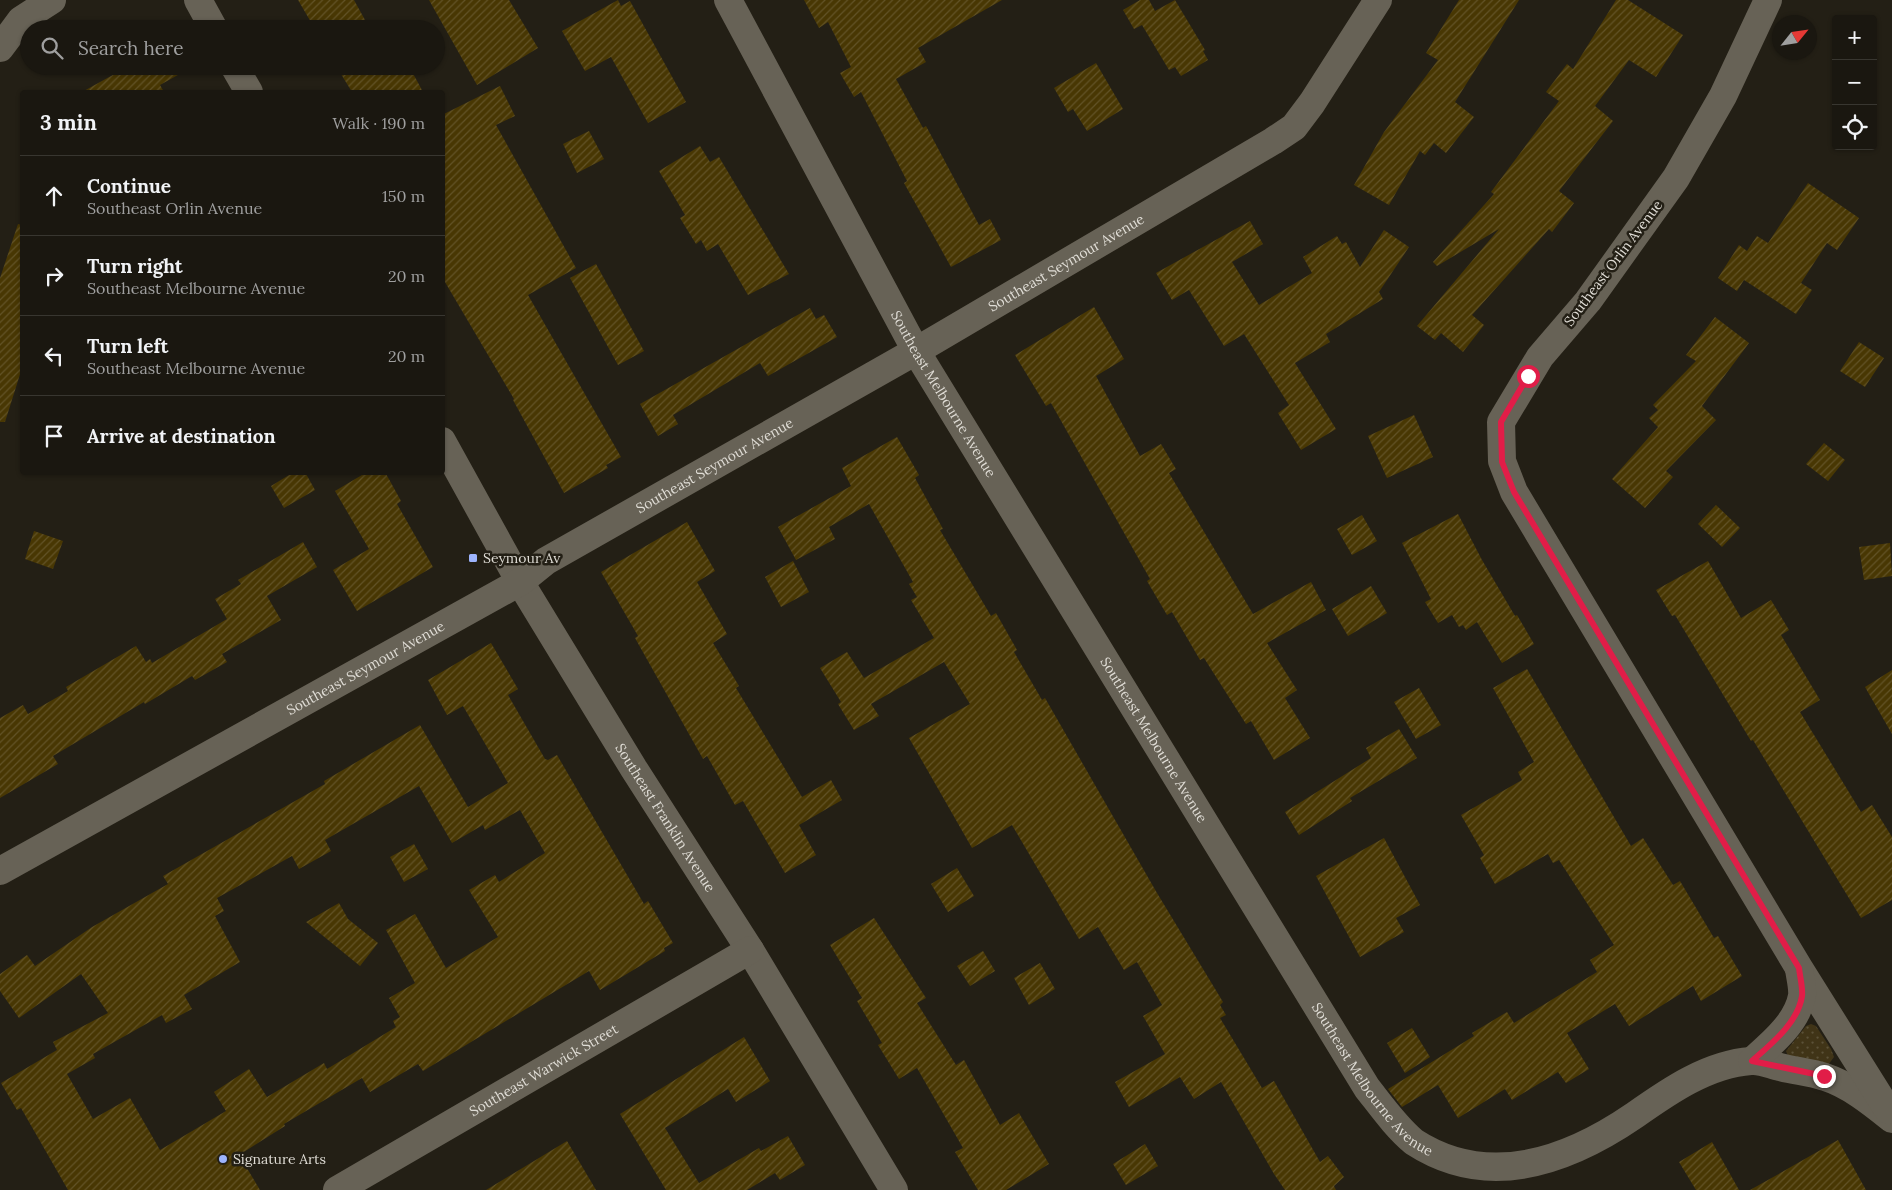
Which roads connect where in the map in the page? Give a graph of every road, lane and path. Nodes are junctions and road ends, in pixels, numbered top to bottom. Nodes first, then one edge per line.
1 (52, 0) edge
2 (198, 0) edge
3 (728, 0) edge
4 (1378, 0) edge
5 (1768, 0) edge
6 (21, 20) edge
7 (209, 20) edge
8 (20, 21) edge
9 (0, 48) edge
10 (239, 75) edge
11 (248, 90) edge
12 (916, 351) junction
13 (445, 446) edge
14 (520, 582) junction
15 (0, 871) edge
16 (750, 950) junction
17 (1799, 968) junction
18 (1752, 1061) junction
19 (1892, 1117) edge
20 (337, 1190) edge
21 (894, 1190) edge

1 - 6 street
2 - 7 street
3 - 12 street, Southeast Melbourne Avenue
4 - 12 street, Southeast Seymour Avenue
5 - 17 street, Southeast Orlin Avenue
8 - 9 street
10 - 11 street
12 - 14 street, Southeast Seymour Avenue
12 - 18 street, Southeast Melbourne Avenue
13 - 14 street, Southeast Franklin Avenue
14 - 15 street, Southeast Seymour Avenue
14 - 16 street, Southeast Franklin Avenue
16 - 20 street, Southeast Warwick Street
16 - 21 street, Southeast Franklin Avenue
17 - 18 street, Southeast Melbourne Avenue
17 - 19 street, Southeast Orlin Avenue
18 - 19 street, Southeast Melbourne Avenue

